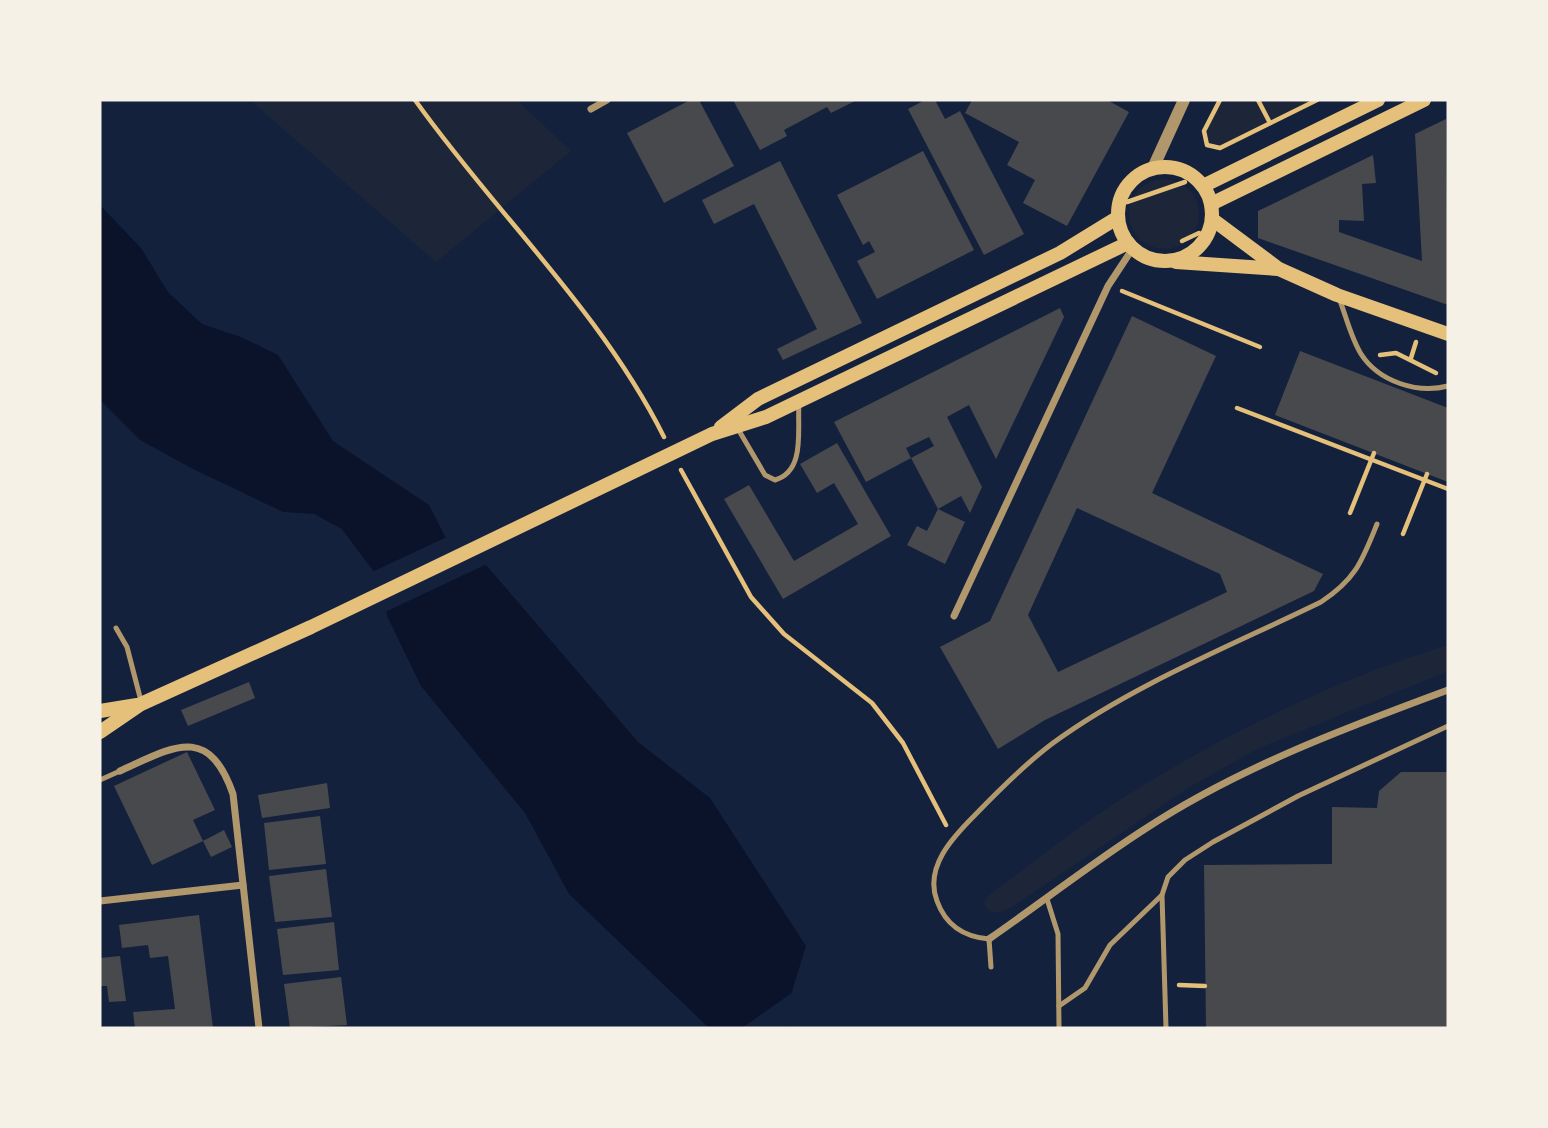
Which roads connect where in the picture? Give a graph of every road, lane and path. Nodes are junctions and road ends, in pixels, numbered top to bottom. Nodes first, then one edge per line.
1 (607, 100) edge
2 (1184, 100) edge
3 (1220, 100) edge
4 (1258, 100) edge
5 (1317, 100) edge
6 (1378, 100) edge
7 (1424, 100) edge
8 (591, 109) dead end
9 (1270, 123) junction
10 (1153, 168) junction
11 (1199, 182) junction
12 (1118, 212) junction
13 (1212, 212) junction
14 (1130, 245) junction
15 (1168, 261) junction
16 (1279, 269) junction
17 (1108, 286) junction
18 (1338, 295) junction
19 (1448, 334) edge
20 (1260, 347) dead end
21 (1366, 360) junction
22 (1447, 387) edge
23 (799, 402) junction
24 (1237, 408) dead end
25 (736, 426) junction
26 (1318, 432) dead end
27 (712, 434) junction
28 (1315, 438) junction
29 (1374, 453) dead end
30 (1371, 460) junction
31 (1427, 474) dead end
32 (1424, 480) junction
33 (1448, 489) edge
34 (1350, 513) dead end
35 (1377, 524) dead end
36 (1403, 534) dead end
37 (954, 616) dead end
38 (116, 628) dead end
39 (1448, 690) edge
40 (141, 704) junction
41 (100, 711) edge
42 (1448, 726) edge
43 (100, 732) edge
44 (120, 771) joint
45 (100, 779) edge
46 (243, 885) junction
47 (1162, 895) junction
48 (1047, 899) junction
49 (100, 901) edge
50 (989, 939) junction
51 (991, 967) dead end
52 (1164, 984) junction
53 (1205, 986) dead end
54 (1059, 1006) junction
55 (259, 1028) edge
56 (1059, 1028) edge
57 (1166, 1028) edge

1 - 8 street
2 - 10 street
3 - 9 path
4 - 9 path
5 - 9 path
6 - 11 main road
7 - 13 main road
10 - 11 main road
10 - 12 main road
11 - 12 path
11 - 13 main road
12 - 14 main road
12 - 27 main road
13 - 15 main road
13 - 16 main road
14 - 15 main road
14 - 17 street
14 - 23 main road
15 - 16 main road
16 - 18 main road
17 - 20 path
17 - 37 street
18 - 19 main road
18 - 21 lane
21 - 22 lane
21 - 22 path
23 - 25 main road
23 - 25 lane
24 - 28 path
25 - 27 main road
26 - 28 path
27 - 40 main road
28 - 30 path
29 - 30 path
30 - 32 path
30 - 34 path
31 - 32 path
32 - 33 path
32 - 36 path
35 - 50 lane
38 - 40 lane
39 - 48 street
40 - 41 main road
40 - 43 main road
42 - 47 lane
44 - 45 lane
44 - 46 street
46 - 49 street
46 - 55 street
47 - 52 lane
47 - 54 lane
48 - 50 street
48 - 54 lane
50 - 51 lane
52 - 53 path
52 - 57 lane
54 - 56 lane

